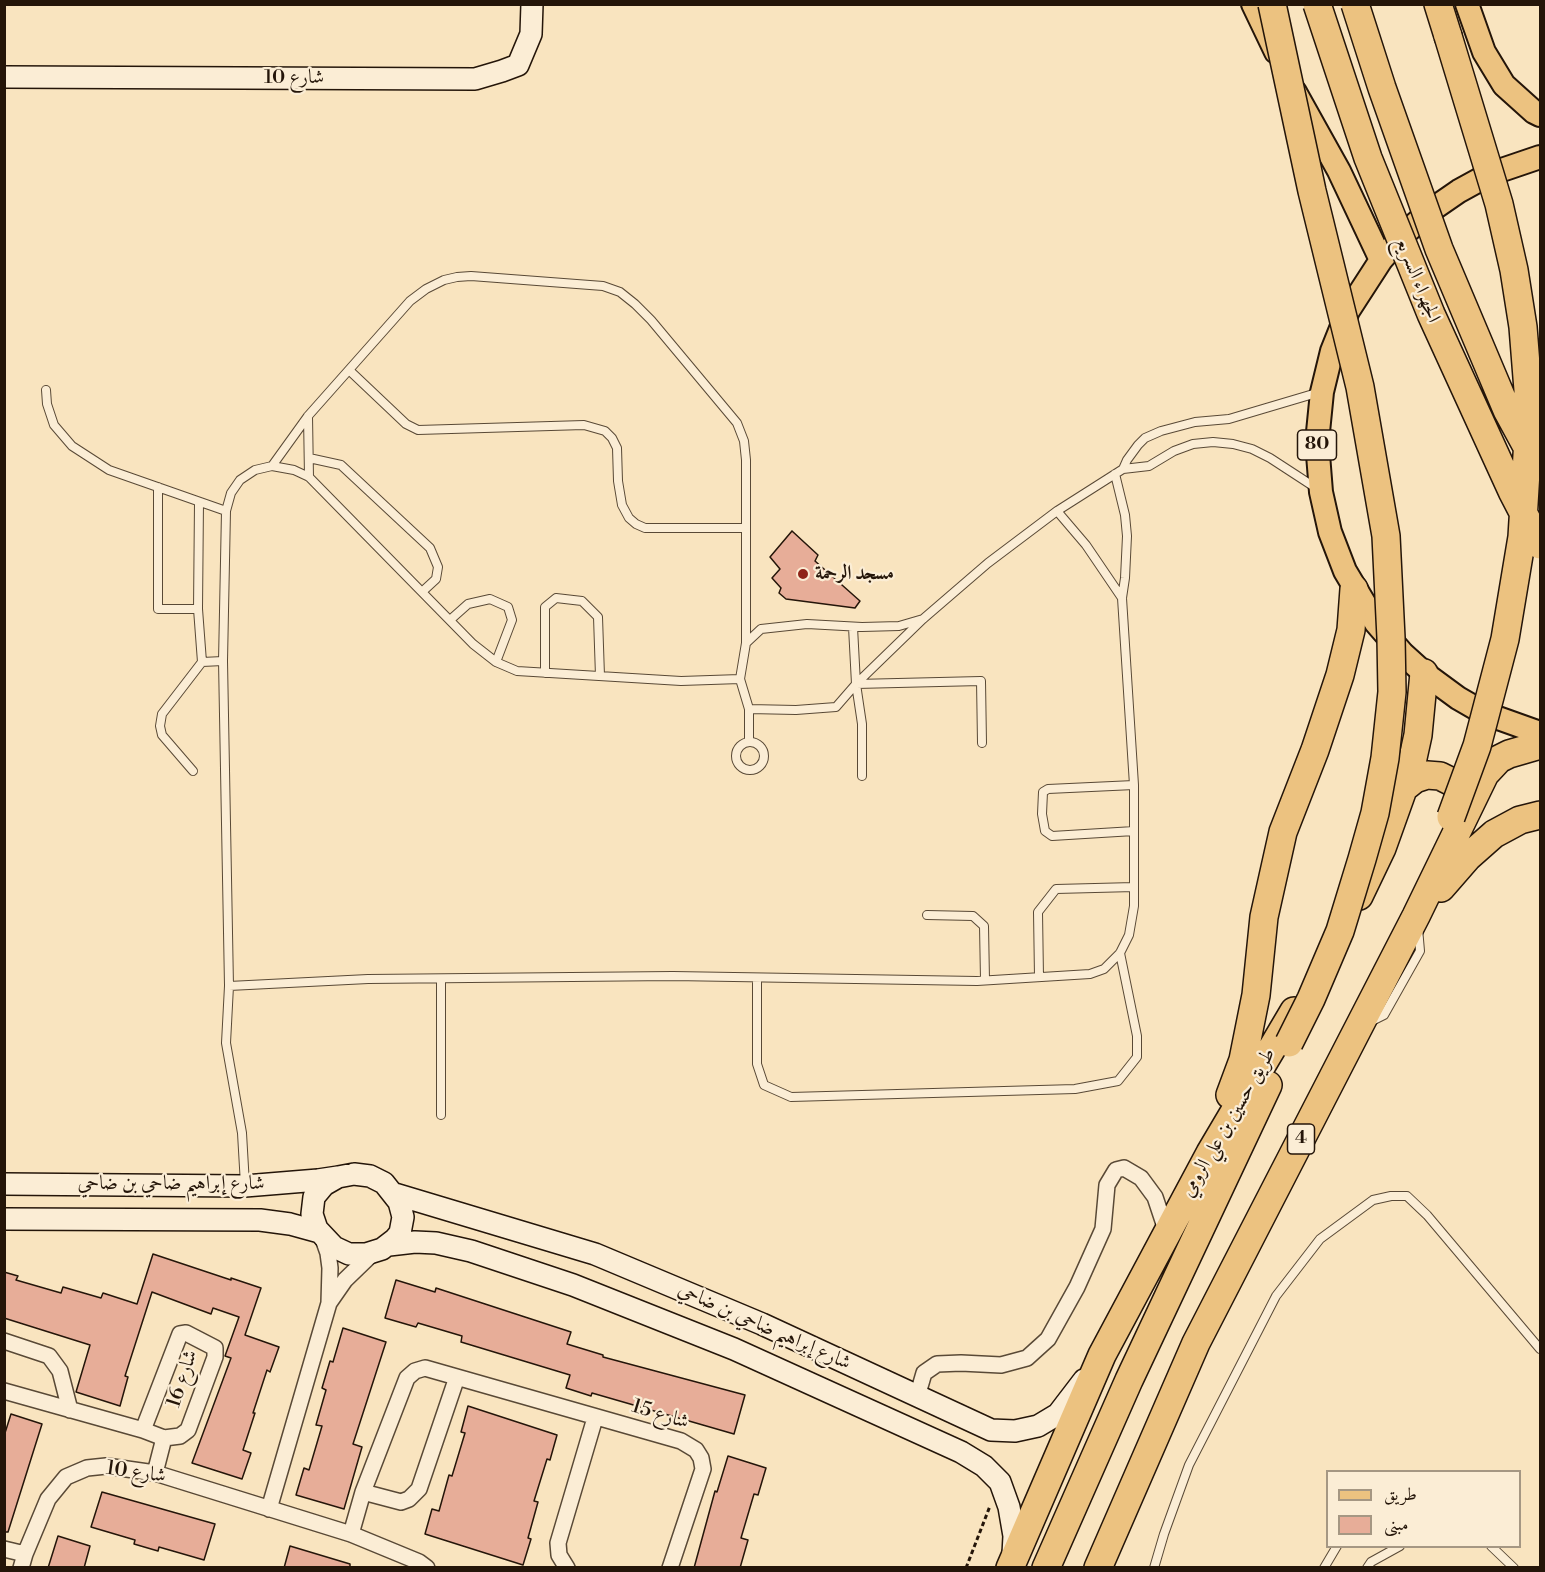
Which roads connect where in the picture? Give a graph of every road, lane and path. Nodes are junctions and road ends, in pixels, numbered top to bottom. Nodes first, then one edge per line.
1 (532, 4) edge
2 (1253, 4) edge
3 (1272, 4) edge
4 (1317, 4) edge
5 (1355, 4) edge
6 (1438, 4) edge
7 (1467, 4) edge
8 (4, 77) edge
9 (1540, 115) edge
10 (1540, 157) edge
11 (1381, 261) junction
12 (348, 370) junction
13 (46, 390) dead end
14 (1322, 392) junction
15 (308, 416) junction
16 (309, 458) junction
17 (272, 466) junction
18 (1119, 471) junction
19 (1540, 473) edge
20 (309, 477) junction
21 (158, 487) junction
22 (1321, 492) junction
23 (199, 502) junction
24 (226, 511) junction
25 (1057, 511) junction
26 (746, 528) junction
27 (1540, 545) edge
28 (1354, 589) junction
29 (423, 591) junction
30 (1122, 598) junction
31 (198, 609) junction
32 (923, 619) junction
33 (450, 620) junction
34 (853, 627) junction
35 (746, 643) junction
36 (223, 661) junction
37 (202, 662) junction
38 (496, 662) junction
39 (545, 673) junction
40 (1424, 673) junction
41 (600, 676) junction
42 (740, 679) junction
43 (855, 684) junction
44 (750, 709) junction
45 (1540, 733) edge
46 (749, 742) dead end
47 (982, 743) dead end
48 (1540, 745) edge
49 (193, 771) dead end
50 (862, 777) dead end
51 (1134, 785) junction
52 (1405, 787) junction
53 (1540, 815) edge
54 (1458, 817) junction
55 (1134, 831) junction
56 (1134, 887) junction
57 (927, 915) dead end
58 (1416, 916) junction
59 (1119, 953) junction
60 (1039, 977) junction
61 (757, 978) junction
62 (441, 979) junction
63 (985, 980) junction
64 (229, 986) junction
65 (441, 1115) dead end
66 (1210, 1152) junction
67 (338, 1177) junction
68 (4, 1184) edge
69 (245, 1186) junction
70 (395, 1194) junction
71 (4, 1218) edge
72 (1167, 1233) junction
73 (321, 1234) junction
74 (381, 1249) junction
75 (329, 1303) junction
76 (4, 1341) edge
77 (1540, 1349) edge
78 (1102, 1355) junction
79 (457, 1377) junction
80 (4, 1391) edge
81 (916, 1397) junction
82 (70, 1410) junction
83 (595, 1418) junction
84 (902, 1425) junction
85 (143, 1430) junction
86 (164, 1438) junction
87 (155, 1473) junction
88 (1000, 1482) junction
89 (363, 1492) junction
90 (269, 1509) junction
91 (351, 1534) junction
92 (1336, 1548) edge
93 (1396, 1548) edge
94 (1493, 1548) edge
95 (5, 1549) edge
96 (23, 1561) edge
97 (1011, 1564) edge
98 (427, 1568) edge
99 (567, 1568) edge
100 (670, 1568) edge
101 (966, 1568) edge
102 (1046, 1568) edge
103 (1078, 1568) edge
104 (1098, 1568) edge
105 (1155, 1568) edge
106 (1324, 1568) edge
107 (1367, 1568) edge
108 (1514, 1568) edge

1 - 8 street, شارع 10
2 - 11 main road, الجهراء السريع
3 - 102 highway, bridge
4 - 27 highway, الجهراء السريع, bridge
5 - 19 highway, الجهراء السريع, bridge
6 - 54 highway, bridge
7 - 9 main road
10 - 11 main road, 80
11 - 14 main road, 80
12 - 15 lane
12 - 26 lane
12 - 26 lane
13 - 21 lane
14 - 18 lane
14 - 22 main road, 80
15 - 16 lane
15 - 17 lane
16 - 20 lane
16 - 29 lane
17 - 20 lane
17 - 24 lane
18 - 22 lane
18 - 25 lane
18 - 30 lane
20 - 29 lane
21 - 23 lane
21 - 31 lane
22 - 28 main road, 80
23 - 24 lane
23 - 31 lane
24 - 36 lane
25 - 30 lane
25 - 32 lane
26 - 35 lane
28 - 40 main road, 80
28 - 66 highway
29 - 33 lane
30 - 51 lane
31 - 37 lane
32 - 34 lane
32 - 43 lane
33 - 38 lane
33 - 38 lane
34 - 35 lane
34 - 43 lane
35 - 42 lane
36 - 37 lane
36 - 64 lane
37 - 49 lane
38 - 39 lane
39 - 41 lane
39 - 41 lane
40 - 45 main road, 80
40 - 52 highway, طريق حسين بن علي الرومي
41 - 42 lane
42 - 44 lane
43 - 44 lane
43 - 47 lane
43 - 50 lane
44 - 46 lane
48 - 54 highway, 4
51 - 55 lane
51 - 55 lane
52 - 54 highway
52 - 66 highway, طريق حسين بن علي الرومي
53 - 58 highway
54 - 58 highway, 4
54 - 103 highway
55 - 56 lane
56 - 59 lane
56 - 60 lane
57 - 63 lane
58 - 104 highway, 4
59 - 60 lane
59 - 61 lane
60 - 63 lane
61 - 62 lane
61 - 63 lane
62 - 64 lane
62 - 65 lane
64 - 69 lane
66 - 72 highway, طريق حسين بن علي الرومي
67 - 69 street, شارع إبراهيم ضاحي بن ضاحي
67 - 70 street
67 - 73 street
68 - 69 street, شارع إبراهيم ضاحي بن ضاحي
70 - 74 street
70 - 81 street, شارع إبراهيم ضاحي بن ضاحي
71 - 73 street, شارع إبراهيم ضاحي بن ضاحي
72 - 78 highway, طريق حسين بن علي الرومي
72 - 81 street
73 - 74 street
73 - 75 street
74 - 75 street
74 - 84 street, شارع إبراهيم ضاحي بن ضاحي
75 - 90 street
76 - 82 street
77 - 105 lane
78 - 81 street, شارع إبراهيم ضاحي بن ضاحي
78 - 97 highway, طريق حسين بن علي الرومي
79 - 83 street, شارع 15
79 - 89 street, شارع 15
79 - 89 street
80 - 82 street
81 - 84 street
82 - 85 street
83 - 99 street
83 - 100 street, شارع 15
84 - 88 street, شارع إبراهيم ضاحي بن ضاحي
85 - 86 street
85 - 86 street, شارع 16
86 - 87 street
87 - 90 street, شارع 10
87 - 96 street, شارع 10
88 - 97 street
88 - 101 path
89 - 91 street, شارع 15
90 - 91 street, شارع 10
91 - 98 street, شارع 10
92 - 106 lane
93 - 107 lane
94 - 108 lane
95 - 96 street

